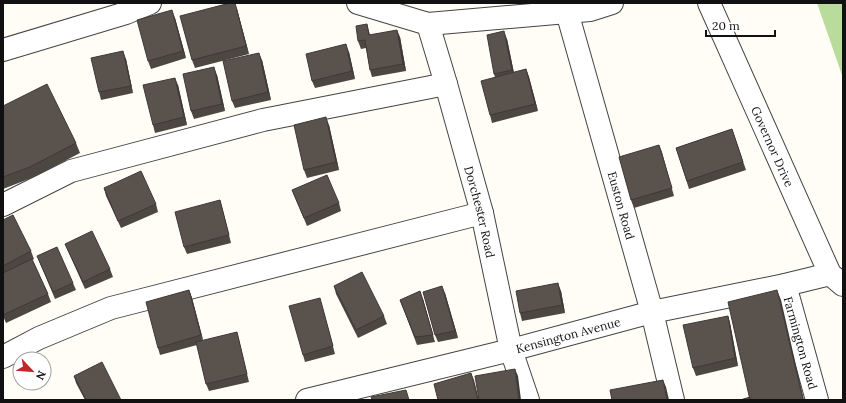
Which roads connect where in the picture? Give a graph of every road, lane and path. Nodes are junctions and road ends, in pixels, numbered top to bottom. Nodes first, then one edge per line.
1 (150, 3) edge
2 (358, 3) edge
3 (612, 3) edge
4 (709, 3) edge
5 (567, 12) junction
6 (428, 24) junction
7 (3, 50) edge
8 (446, 84) junction
9 (3, 205) edge
10 (482, 213) junction
11 (837, 280) edge
12 (785, 285) junction
13 (652, 312) junction
14 (511, 350) junction
15 (3, 357) edge
16 (307, 400) edge
17 (528, 400) edge
18 (673, 400) edge
19 (817, 400) edge

1 - 7 street
2 - 6 street
3 - 5 street
4 - 11 street, Governor Drive
5 - 6 street
5 - 13 street, Euston Road
6 - 8 street, Dorchester Road
8 - 9 street
8 - 10 street, Dorchester Road
10 - 14 street, Dorchester Road
10 - 15 street
11 - 12 street, Kensington Avenue
12 - 13 street, Kensington Avenue
12 - 19 street, Farmington Road
13 - 14 street, Kensington Avenue
13 - 18 street, Euston Road
14 - 16 street, Kensington Avenue
14 - 17 street, Dorchester Road

